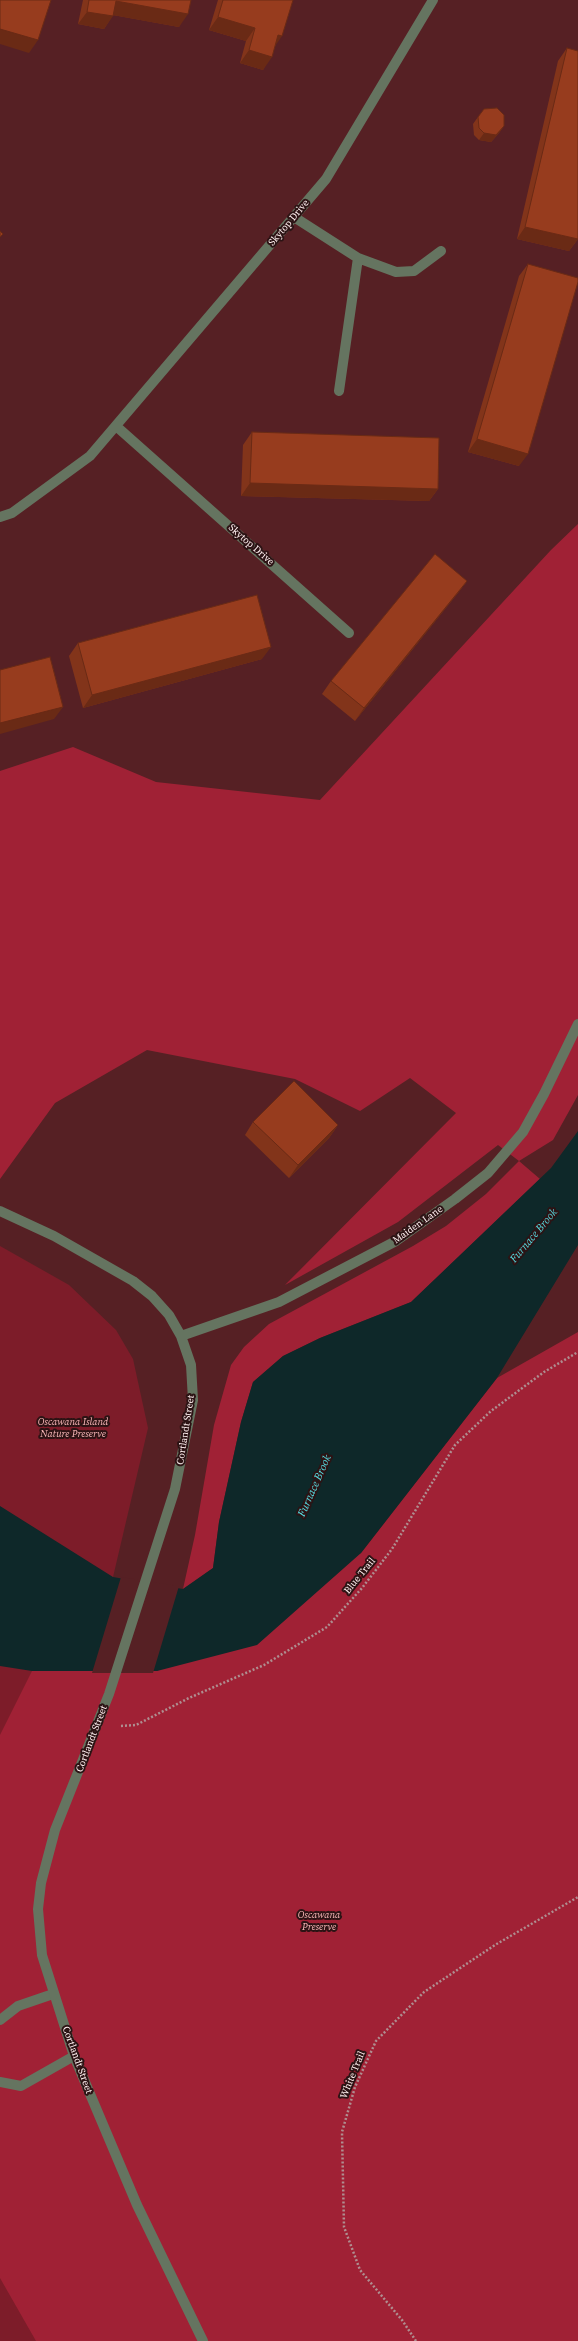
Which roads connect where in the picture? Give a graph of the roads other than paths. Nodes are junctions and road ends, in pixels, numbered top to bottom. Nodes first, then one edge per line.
1 (433, 0) edge
2 (294, 217) junction
3 (441, 251) dead end
4 (358, 258) junction
5 (339, 391) dead end
6 (116, 426) junction
7 (0, 517) edge
8 (350, 633) dead end
9 (578, 1024) edge
10 (0, 1211) edge
11 (181, 1336) junction
12 (53, 1994) junction
13 (0, 2020) edge
14 (74, 2056) junction
15 (0, 2082) edge
16 (203, 2341) edge

1 - 2 street, Skytop Drive
2 - 4 street
2 - 6 street, Skytop Drive
3 - 4 street
4 - 5 street
6 - 7 street, Skytop Drive
6 - 8 street, Skytop Drive
9 - 11 street, Maiden Lane
10 - 11 street, Cortlandt Street
11 - 12 street, Cortlandt Street
12 - 13 street
12 - 14 street, Cortlandt Street
14 - 15 street
14 - 16 street, Cortlandt Street

